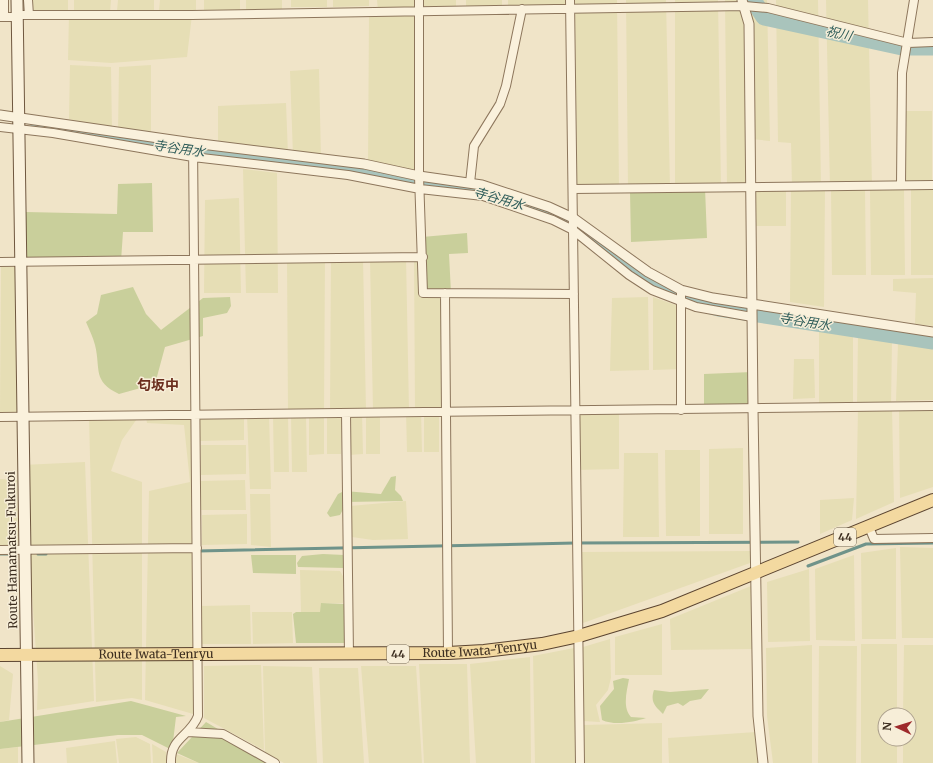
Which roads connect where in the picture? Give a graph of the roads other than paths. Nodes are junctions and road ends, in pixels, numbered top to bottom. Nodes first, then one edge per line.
1 (4, 0) edge
2 (17, 0) edge
3 (28, 0) edge
4 (419, 0) edge
5 (570, 0) edge
6 (914, 0) edge
7 (744, 3) edge
8 (522, 9) junction
9 (570, 9) junction
10 (419, 10) junction
11 (22, 16) junction
12 (2, 17) edge
13 (933, 42) edge
14 (908, 43) junction
15 (0, 115) edge
16 (19, 116) junction
17 (0, 127) edge
18 (19, 129) junction
19 (192, 144) junction
20 (193, 156) junction
21 (419, 176) junction
22 (470, 183) junction
23 (900, 185) junction
24 (933, 185) edge
25 (420, 188) junction
26 (750, 188) junction
27 (573, 189) junction
28 (573, 218) junction
29 (573, 230) junction
30 (423, 257) junction
31 (194, 260) junction
32 (0, 262) edge
33 (21, 262) junction
34 (681, 290) junction
35 (445, 293) junction
36 (574, 294) junction
37 (681, 302) junction
38 (752, 303) junction
39 (752, 317) junction
40 (933, 332) edge
41 (933, 406) edge
42 (753, 409) junction
43 (576, 410) junction
44 (681, 410) junction
45 (445, 411) junction
46 (346, 413) junction
47 (196, 415) junction
48 (0, 417) edge
49 (23, 417) junction
50 (933, 500) edge
51 (869, 527) junction
52 (933, 538) edge
53 (197, 548) junction
54 (0, 550) edge
55 (25, 550) junction
56 (757, 573) junction
57 (579, 636) junction
58 (448, 653) junction
59 (0, 655) edge
60 (27, 655) junction
61 (198, 655) junction
62 (349, 655) junction
63 (188, 732) junction
64 (28, 763) edge
65 (171, 763) edge
66 (275, 763) edge
67 (580, 763) edge
68 (764, 763) edge

1 - 12 street
2 - 11 main road, Route Hamamatsu-Fukuroi
3 - 11 street
4 - 10 street
5 - 9 street
6 - 14 street
7 - 9 street
7 - 14 street
7 - 26 street
8 - 9 street
8 - 10 street
8 - 22 street
9 - 27 street
10 - 11 street
10 - 21 street
11 - 12 street
11 - 16 main road, Route Hamamatsu-Fukuroi
13 - 14 street
14 - 23 street
15 - 16 street
16 - 18 main road, Route Hamamatsu-Fukuroi
16 - 19 street
17 - 18 street
18 - 20 street
18 - 33 main road, Route Hamamatsu-Fukuroi
19 - 20 street
19 - 21 street
20 - 25 street
20 - 31 street
21 - 22 street
21 - 25 street
22 - 28 street
23 - 24 street
23 - 26 street
25 - 29 street
25 - 30 street
26 - 27 street
26 - 38 street
27 - 28 street
28 - 29 street
28 - 34 street
29 - 36 street
29 - 37 street
30 - 31 street
30 - 35 street
31 - 33 street
31 - 47 street
32 - 33 street
33 - 49 main road, Route Hamamatsu-Fukuroi
34 - 37 street
34 - 38 street
35 - 36 street
35 - 45 street
36 - 43 street
37 - 39 street
37 - 44 street
38 - 39 street
38 - 40 street
39 - 42 street
41 - 42 street
42 - 44 street
42 - 56 street
43 - 44 street
43 - 45 street
43 - 57 street
45 - 46 street
45 - 58 street
46 - 47 street
46 - 62 street
47 - 49 street
47 - 53 street
48 - 49 street
49 - 55 main road, Route Hamamatsu-Fukuroi
50 - 51 main road, Route Iwata-Tenryu / 44
51 - 52 street
51 - 56 main road, Route Iwata-Tenryu / 44
53 - 55 street
53 - 61 street
54 - 55 street
55 - 60 main road, Route Hamamatsu-Fukuroi
56 - 57 main road, Route Iwata-Tenryu / 44
56 - 68 street
57 - 58 main road, Route Iwata-Tenryu / 44
57 - 67 street
58 - 62 main road, Route Iwata-Tenryu / 44
59 - 60 main road, Route Iwata-Tenryu / 44
60 - 61 main road, Route Iwata-Tenryu / 44
60 - 64 main road, Route Hamamatsu-Fukuroi
61 - 62 main road, Route Iwata-Tenryu / 44
61 - 63 street
63 - 65 street
63 - 66 street

